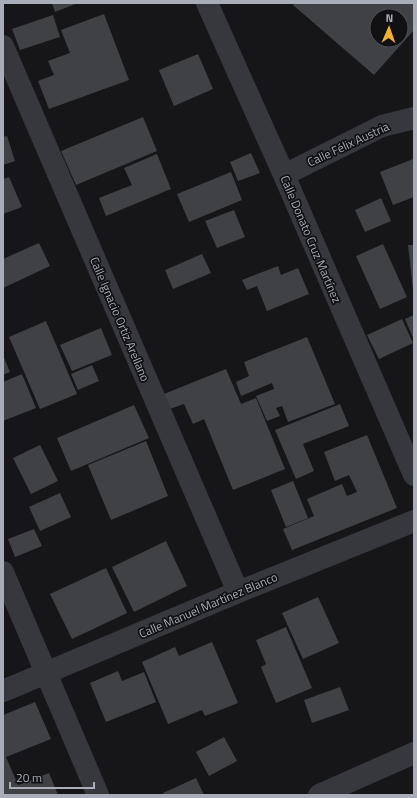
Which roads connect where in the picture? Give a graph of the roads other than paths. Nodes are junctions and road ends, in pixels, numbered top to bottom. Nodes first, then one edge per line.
1 (207, 3) edge
2 (3, 46) edge
3 (414, 118) edge
4 (284, 174) junction
5 (414, 475) edge
6 (414, 521) edge
7 (3, 572) edge
8 (238, 592) junction
9 (46, 674) junction
10 (3, 691) edge
11 (414, 753) edge
12 (98, 795) edge
13 (319, 795) edge

1 - 4 street, Calle Donato Cruz Martínez
2 - 8 street, Calle Ignacio Ortiz Arellano
3 - 4 street, Calle Félix Austria
4 - 5 street, Calle Donato Cruz Martínez
6 - 8 street, Calle Manuel Martínez Blanco
7 - 9 street
8 - 9 street, Calle Manuel Martínez Blanco
9 - 10 street, Calle Manuel Martínez Blanco
9 - 12 street
11 - 13 street

